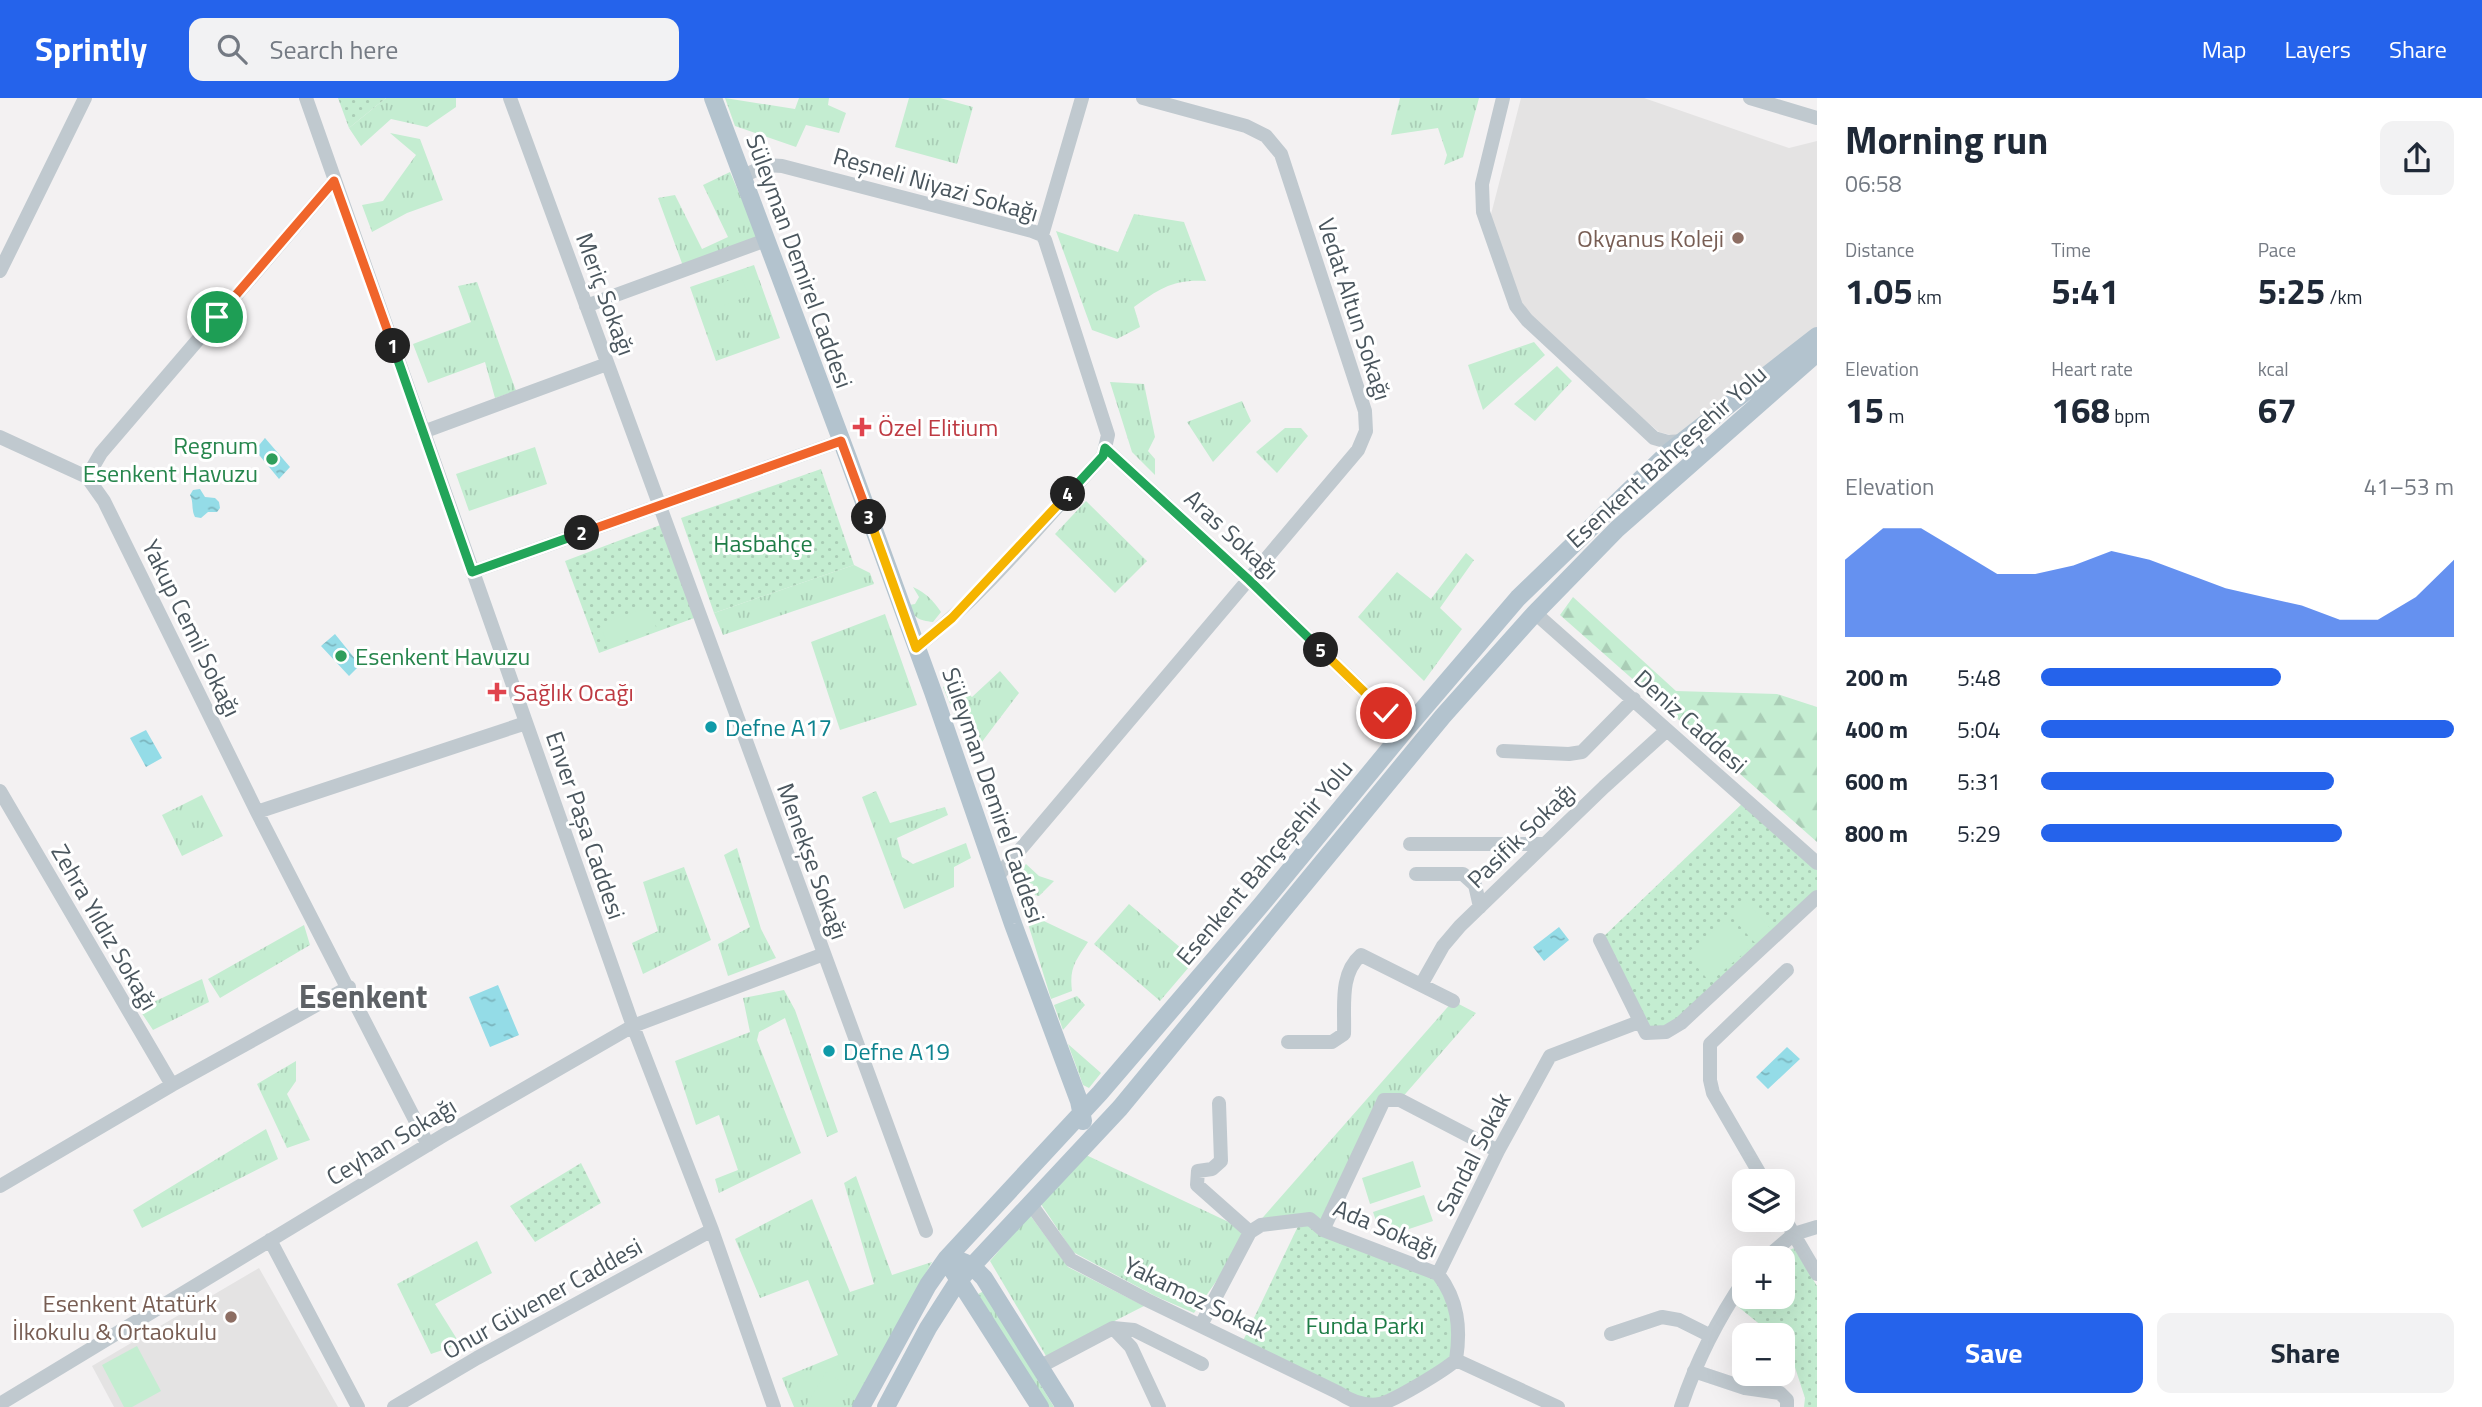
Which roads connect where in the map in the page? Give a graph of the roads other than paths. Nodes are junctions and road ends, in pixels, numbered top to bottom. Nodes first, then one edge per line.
1 (85, 98) edge
2 (306, 98) edge
3 (510, 98) edge
4 (713, 98) edge
5 (1082, 98) edge
6 (1143, 98) edge
7 (1503, 98) edge
8 (1750, 98) edge
9 (1787, 103) edge
10 (1817, 118) edge
11 (743, 176) junction
12 (334, 181) junction
13 (1042, 234) junction
14 (766, 240) junction
15 (0, 271) edge
16 (586, 306) junction
17 (1817, 337) edge
18 (1817, 353) edge
19 (607, 364) junction
20 (423, 432) junction
21 (0, 437) edge
22 (1654, 438) junction
23 (841, 441) junction
24 (1684, 441) junction
25 (1105, 448) junction
26 (1652, 469) junction
27 (88, 477) junction
28 (659, 505) junction
29 (472, 572) junction
30 (1249, 580) junction
31 (1518, 598) junction
32 (1535, 613) junction
33 (916, 648) junction
34 (1634, 699) junction
35 (1386, 713) dead end
36 (526, 723) junction
37 (1667, 730) junction
38 (1503, 751) dead end
39 (0, 791) edge
40 (257, 811) junction
41 (1410, 844) dead end
42 (1545, 844) junction
43 (1817, 863) edge
44 (1416, 874) dead end
45 (998, 877) junction
46 (1817, 897) edge
47 (1480, 906) junction
48 (1600, 940) dead end
49 (824, 954) junction
50 (1787, 970) dead end
51 (1421, 985) junction
52 (349, 987) junction
53 (1454, 1002) dead end
54 (1639, 1022) junction
55 (633, 1026) junction
56 (1288, 1042) dead end
57 (172, 1085) junction
58 (1219, 1103) dead end
59 (1083, 1114) junction
60 (1113, 1115) junction
61 (428, 1146) junction
62 (1082, 1146) junction
63 (1499, 1151) junction
64 (1757, 1169) edge
65 (0, 1186) edge
66 (1035, 1210) dead end
67 (1817, 1227) edge
68 (712, 1230) junction
69 (1323, 1230) junction
70 (926, 1231) dead end
71 (1250, 1232) junction
72 (1794, 1234) junction
73 (270, 1240) junction
74 (1780, 1246) edge
75 (947, 1258) junction
76 (971, 1265) junction
77 (1438, 1274) junction
78 (1817, 1274) edge
79 (958, 1281) junction
80 (1732, 1298) edge
81 (1201, 1325) junction
82 (1113, 1328) junction
83 (1611, 1334) dead end
84 (1710, 1336) junction
85 (1455, 1360) junction
86 (1202, 1364) dead end
87 (1041, 1366) junction
88 (1694, 1371) junction
89 (0, 1404) edge
90 (1354, 1405) edge
91 (358, 1407) edge
92 (394, 1407) edge
93 (774, 1407) edge
94 (861, 1407) edge
95 (886, 1407) edge
96 (1040, 1407) edge
97 (1065, 1407) edge
98 (1159, 1407) edge
99 (1558, 1407) edge
100 (1681, 1407) edge
101 (1787, 1407) edge

1 - 15 street
2 - 12 street, Enver Paşa Caddesi
3 - 16 street, Meriç Sokağı
4 - 11 main road, Süleyman Demirel Caddesi
5 - 13 street
6 - 30 street, Vedat Altun Sokağı
7 - 22 street
8 - 9 street
9 - 10 street
11 - 13 street, Reşneli Niyazi Sokağı
11 - 14 main road, Süleyman Demirel Caddesi
12 - 20 street, Enver Paşa Caddesi
12 - 27 street
13 - 25 street, Reşneli Niyazi Sokağı
14 - 16 street
14 - 23 main road, Süleyman Demirel Caddesi
16 - 19 street, Meriç Sokağı
17 - 24 main road, Esenkent Bahçeşehir Yolu
18 - 32 main road, Esenkent Bahçeşehir Yolu
19 - 20 street
19 - 28 street, Meriç Sokağı
20 - 29 street, Enver Paşa Caddesi
21 - 27 street
22 - 24 street
22 - 26 street
23 - 28 street
23 - 33 main road, Süleyman Demirel Caddesi
24 - 26 main road, Esenkent Bahçeşehir Yolu
25 - 30 street, Aras Sokağı
25 - 33 street
26 - 31 main road, Esenkent Bahçeşehir Yolu
27 - 40 street, Yakup Cemil Sokağı
28 - 29 street
28 - 49 street, Menekşe Sokağı
29 - 36 street, Enver Paşa Caddesi
30 - 35 street, Aras Sokağı
30 - 45 street, Vedat Altun Sokağı
31 - 32 main road
31 - 59 main road, Esenkent Bahçeşehir Yolu
32 - 34 street, Deniz Caddesi
32 - 60 main road, Esenkent Bahçeşehir Yolu
33 - 45 main road, Süleyman Demirel Caddesi
34 - 37 street, Deniz Caddesi
34 - 38 street
36 - 40 street
36 - 55 street, Enver Paşa Caddesi
37 - 42 street, Pasifik Sokağı
37 - 43 street, Deniz Caddesi
39 - 57 street, Zehra Yıldız Sokağı
40 - 52 street, Yakup Cemil Sokağı
41 - 42 street
42 - 47 street, Pasifik Sokağı
44 - 47 street
45 - 59 main road, Süleyman Demirel Caddesi
46 - 54 street
47 - 51 street, Pasifik Sokağı
48 - 54 street
49 - 55 street, Ceyhan Sokağı
49 - 70 street, Menekşe Sokağı
50 - 64 street
51 - 53 street
51 - 56 street
52 - 57 street
52 - 61 street, Yakup Cemil Sokağı
54 - 63 street, Sandal Sokak
55 - 61 street, Ceyhan Sokağı
55 - 68 street, Enver Paşa Caddesi
57 - 65 street
58 - 71 street
59 - 60 main road
59 - 62 main road
59 - 75 main road, Esenkent Bahçeşehir Yolu
60 - 62 main road, Esenkent Bahçeşehir Yolu
61 - 73 street, Ceyhan Sokağı
62 - 76 main road, Esenkent Bahçeşehir Yolu
63 - 69 street
63 - 77 street, Sandal Sokak
66 - 81 street, Yakamoz Sokak
67 - 72 street
68 - 92 street, Onur Güvener Caddesi
68 - 93 street, Enver Paşa Caddesi
69 - 71 street, Ada Sokağı
69 - 77 street, Ada Sokağı
71 - 81 street
72 - 74 street
72 - 78 street
73 - 89 street, Ceyhan Sokağı
73 - 91 street
75 - 76 main road
75 - 79 main road
75 - 94 main road, Esenkent Bahçeşehir Yolu
76 - 79 main road, Esenkent Bahçeşehir Yolu
76 - 87 main road
77 - 85 street, Ada Sokağı
79 - 95 main road, Esenkent Bahçeşehir Yolu
79 - 96 main road
80 - 84 street
81 - 90 street, Yakamoz Sokak
82 - 86 street
82 - 87 street
82 - 98 street
83 - 84 street
84 - 88 street
85 - 90 street
85 - 99 street
87 - 97 main road
88 - 100 street
88 - 101 street

